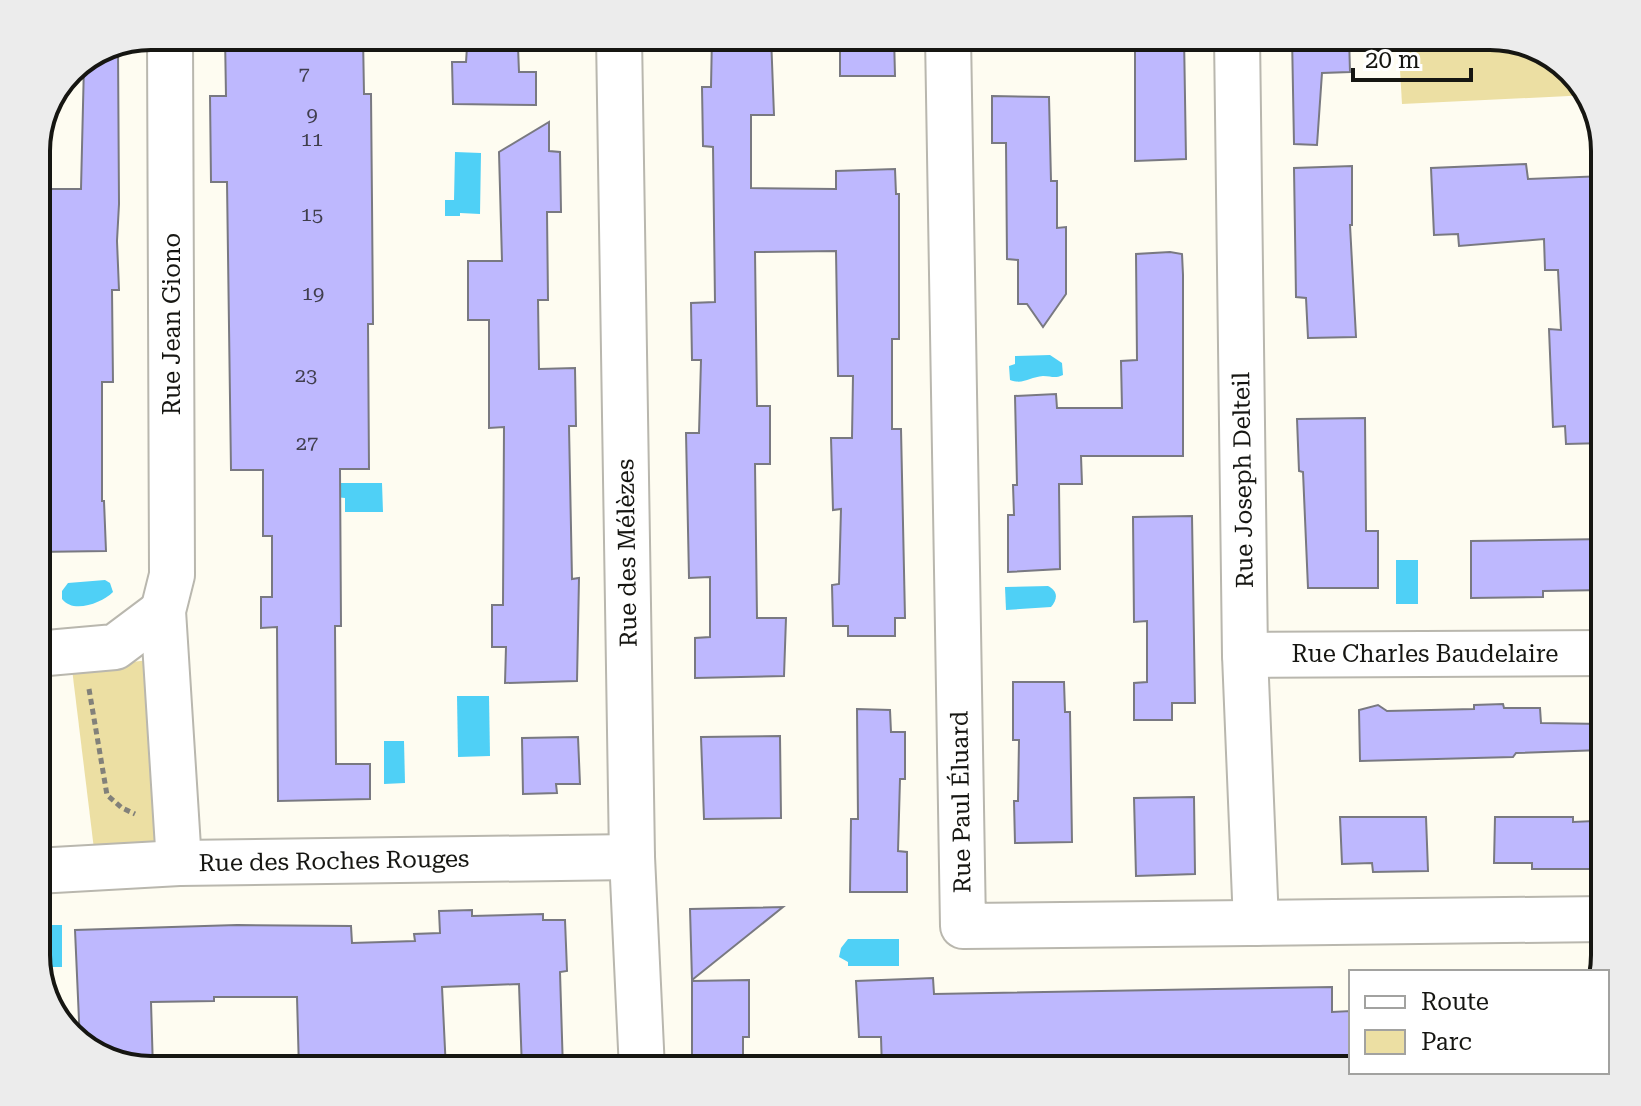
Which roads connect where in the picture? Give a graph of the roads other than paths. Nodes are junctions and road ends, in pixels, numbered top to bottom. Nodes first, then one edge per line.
1 (170, 50) edge
2 (619, 50) edge
3 (948, 50) edge
4 (1237, 50) edge
5 (163, 611) junction
6 (50, 653) edge
7 (1591, 653) edge
8 (1245, 655) junction
9 (632, 857) junction
10 (179, 863) junction
11 (50, 870) edge
12 (1591, 919) edge
13 (1256, 923) junction
14 (641, 1056) edge

1 - 5 street, Rue Jean Giono
2 - 9 street, Rue des Mélèzes
3 - 13 street, Rue Paul Éluard
4 - 8 street, Rue Joseph Delteil
5 - 6 street
5 - 10 street, Rue Jean Giono
7 - 8 street, Rue Charles Baudelaire
8 - 13 street, Rue Joseph Delteil
9 - 10 street, Rue des Roches Rouges
9 - 14 street, Rue des Mélèzes
10 - 11 street, Rue des Roches Rouges
12 - 13 street, Rue Paul Éluard

